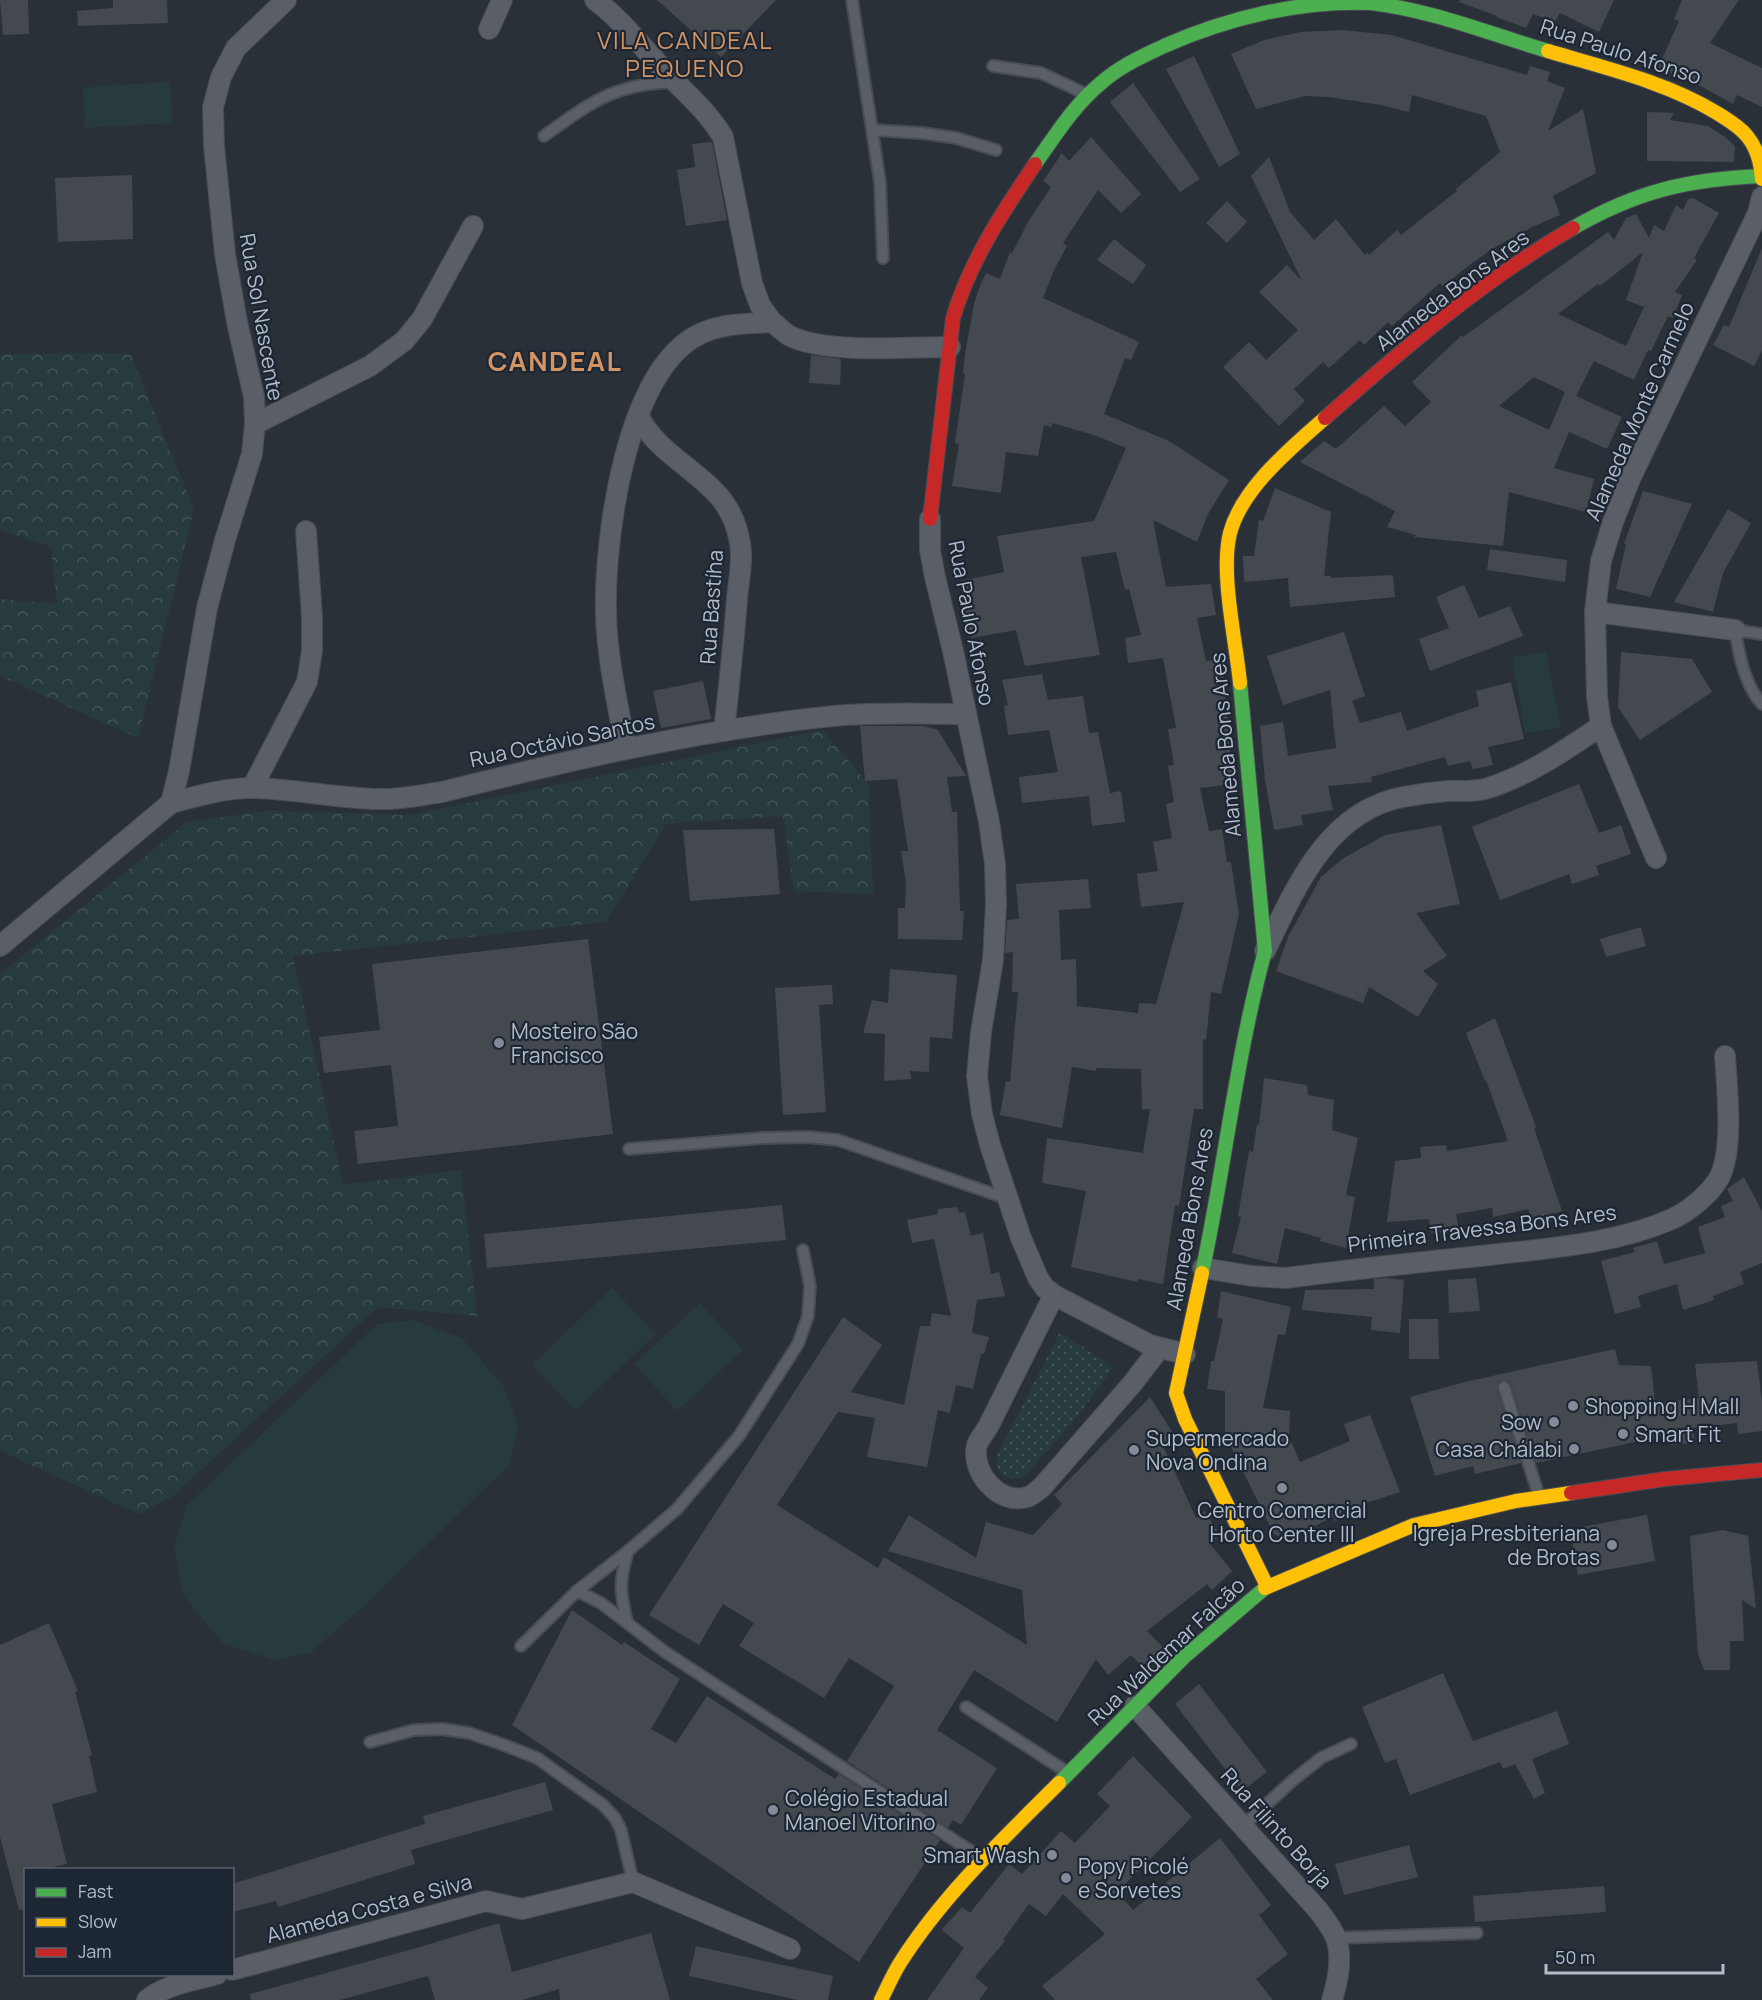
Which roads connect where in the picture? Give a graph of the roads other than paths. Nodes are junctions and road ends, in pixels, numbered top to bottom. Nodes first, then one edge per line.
1 (286, 0) edge
2 (502, 0) edge
3 (595, 0) edge
4 (852, 0) edge
5 (1324, 0) edge
6 (489, 29) dead end
7 (993, 66) dead end
8 (675, 82) junction
9 (1088, 95) junction
10 (872, 130) junction
11 (544, 136) dead end
12 (996, 150) dead end
13 (1762, 177) edge
14 (1762, 197) edge
15 (473, 226) dead end
16 (883, 258) dead end
17 (772, 322) junction
18 (950, 347) junction
19 (639, 417) junction
20 (255, 424) junction
21 (930, 519) joint
22 (306, 531) dead end
23 (1595, 612) junction
24 (1735, 630) junction
25 (1762, 634) edge
26 (1762, 704) edge
27 (966, 714) junction
28 (1601, 726) junction
29 (724, 731) junction
30 (626, 749) junction
31 (252, 788) junction
32 (171, 803) junction
33 (1656, 858) dead end
34 (0, 946) edge
35 (1265, 951) junction
36 (1725, 1056) dead end
37 (629, 1149) dead end
38 (1008, 1199) junction
39 (803, 1250) dead end
40 (1203, 1268) junction
41 (1054, 1295) junction
42 (1159, 1348) junction
43 (1185, 1354) junction
44 (1504, 1387) dead end
45 (1762, 1470) edge
46 (1539, 1497) junction
47 (628, 1551) junction
48 (1267, 1586) junction
49 (577, 1591) junction
50 (627, 1622) junction
51 (521, 1646) dead end
52 (1135, 1706) junction
53 (966, 1707) dead end
54 (370, 1742) dead end
55 (1351, 1744) dead end
56 (1068, 1773) junction
57 (1243, 1826) junction
58 (983, 1859) junction
59 (633, 1882) junction
60 (1477, 1933) dead end
61 (1336, 1938) junction
62 (789, 1950) dead end
63 (234, 1969) edge
64 (210, 1976) edge
65 (147, 2000) edge
66 (881, 2000) edge
67 (1332, 2000) edge

1 - 20 street, Rua Sol Nascente
2 - 6 street
3 - 8 street
4 - 10 lane
5 - 9 street, Rua Paulo Afonso
5 - 13 street, Rua Paulo Afonso
7 - 9 lane
8 - 11 lane
8 - 17 street
9 - 18 street, Rua Paulo Afonso
10 - 12 lane
10 - 16 lane
13 - 35 street, Alameda Bons Ares
14 - 23 street, Alameda Monte Carmelo
15 - 20 street
17 - 18 street
17 - 19 street
18 - 21 street, Rua Paulo Afonso
19 - 29 street, Rua Bastíha
19 - 30 street
20 - 32 street, Rua Sol Nascente
21 - 27 street, Rua Paulo Afonso
22 - 31 street
23 - 24 street
23 - 28 street, Alameda Monte Carmelo
24 - 25 lane
24 - 26 lane
27 - 29 street, Rua Octávio Santos
27 - 38 street, Rua Paulo Afonso
28 - 33 street, Alameda Monte Carmelo
28 - 35 street
29 - 30 street, Rua Octávio Santos
30 - 31 street, Rua Octávio Santos
31 - 32 street, Rua Octávio Santos
32 - 34 street
35 - 40 street, Alameda Bons Ares
36 - 40 street, Primeira Travessa Bons Ares
37 - 38 lane
38 - 41 street, Rua Paulo Afonso
39 - 47 lane
40 - 43 street, Alameda Bons Ares
41 - 42 street
41 - 42 street
42 - 43 street
43 - 48 street, Alameda Bons Ares
44 - 46 lane
45 - 46 street, Rua Waldemar Falcão
46 - 48 street, Rua Waldemar Falcão
47 - 49 lane
47 - 50 lane
48 - 52 street, Rua Waldemar Falcão
49 - 50 lane
49 - 51 lane
50 - 58 lane
52 - 56 street, Rua Waldemar Falcão
52 - 57 street, Rua Filinto Borja
53 - 56 lane
54 - 59 lane
55 - 57 lane
56 - 58 street, Rua Waldemar Falcão
57 - 61 street, Rua Filinto Borja
58 - 66 street, Rua Waldemar Falcão
59 - 62 street
59 - 63 street, Alameda Costa e Silva
60 - 61 lane
61 - 67 street, Rua Filinto Borja
64 - 65 street

